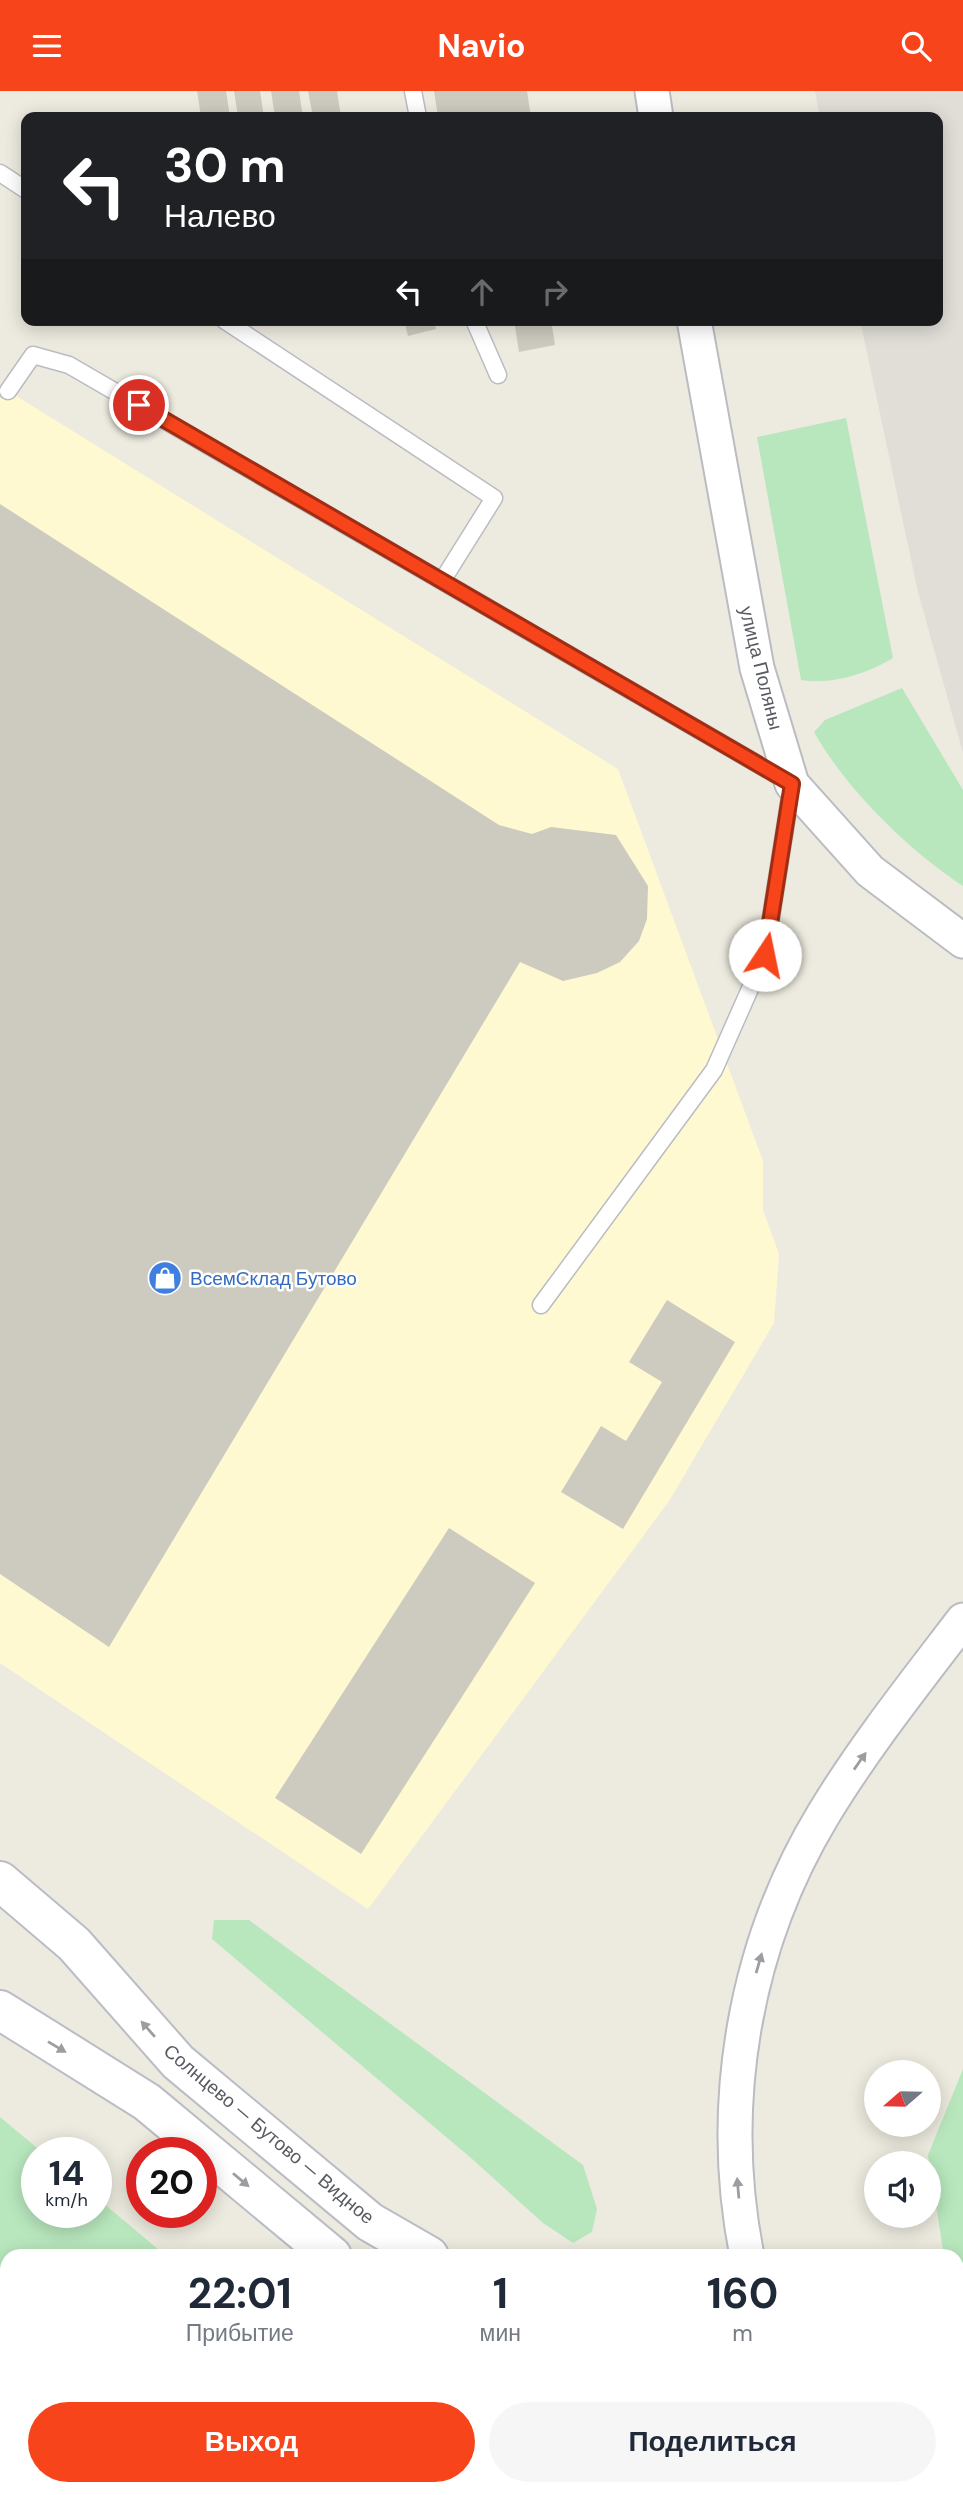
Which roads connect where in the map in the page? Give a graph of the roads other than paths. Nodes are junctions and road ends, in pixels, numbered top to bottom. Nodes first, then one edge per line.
1 (413, 91) edge
2 (652, 91) edge
3 (417, 112) edge
4 (655, 112) edge
5 (0, 173) edge
6 (21, 187) edge
7 (233, 326) edge
8 (477, 326) edge
9 (695, 326) edge
10 (498, 375) dead end
11 (8, 391) dead end
12 (442, 581) junction
13 (792, 784) junction
14 (963, 941) edge
15 (541, 1305) dead end
16 (963, 1620) edge
17 (0, 1881) edge
18 (0, 2010) edge
19 (324, 2249) edge
20 (417, 2249) edge
21 (746, 2249) edge

1 - 3 lane
2 - 4 street
5 - 6 lane
7 - 12 lane
8 - 10 lane
9 - 13 street, улица Поляны
11 - 12 lane
12 - 13 lane
13 - 14 street, улица Поляны
13 - 15 lane
21 -> 16 street
20 -> 17 main road, Солнцево — Бутово — Видное
18 -> 19 main road

